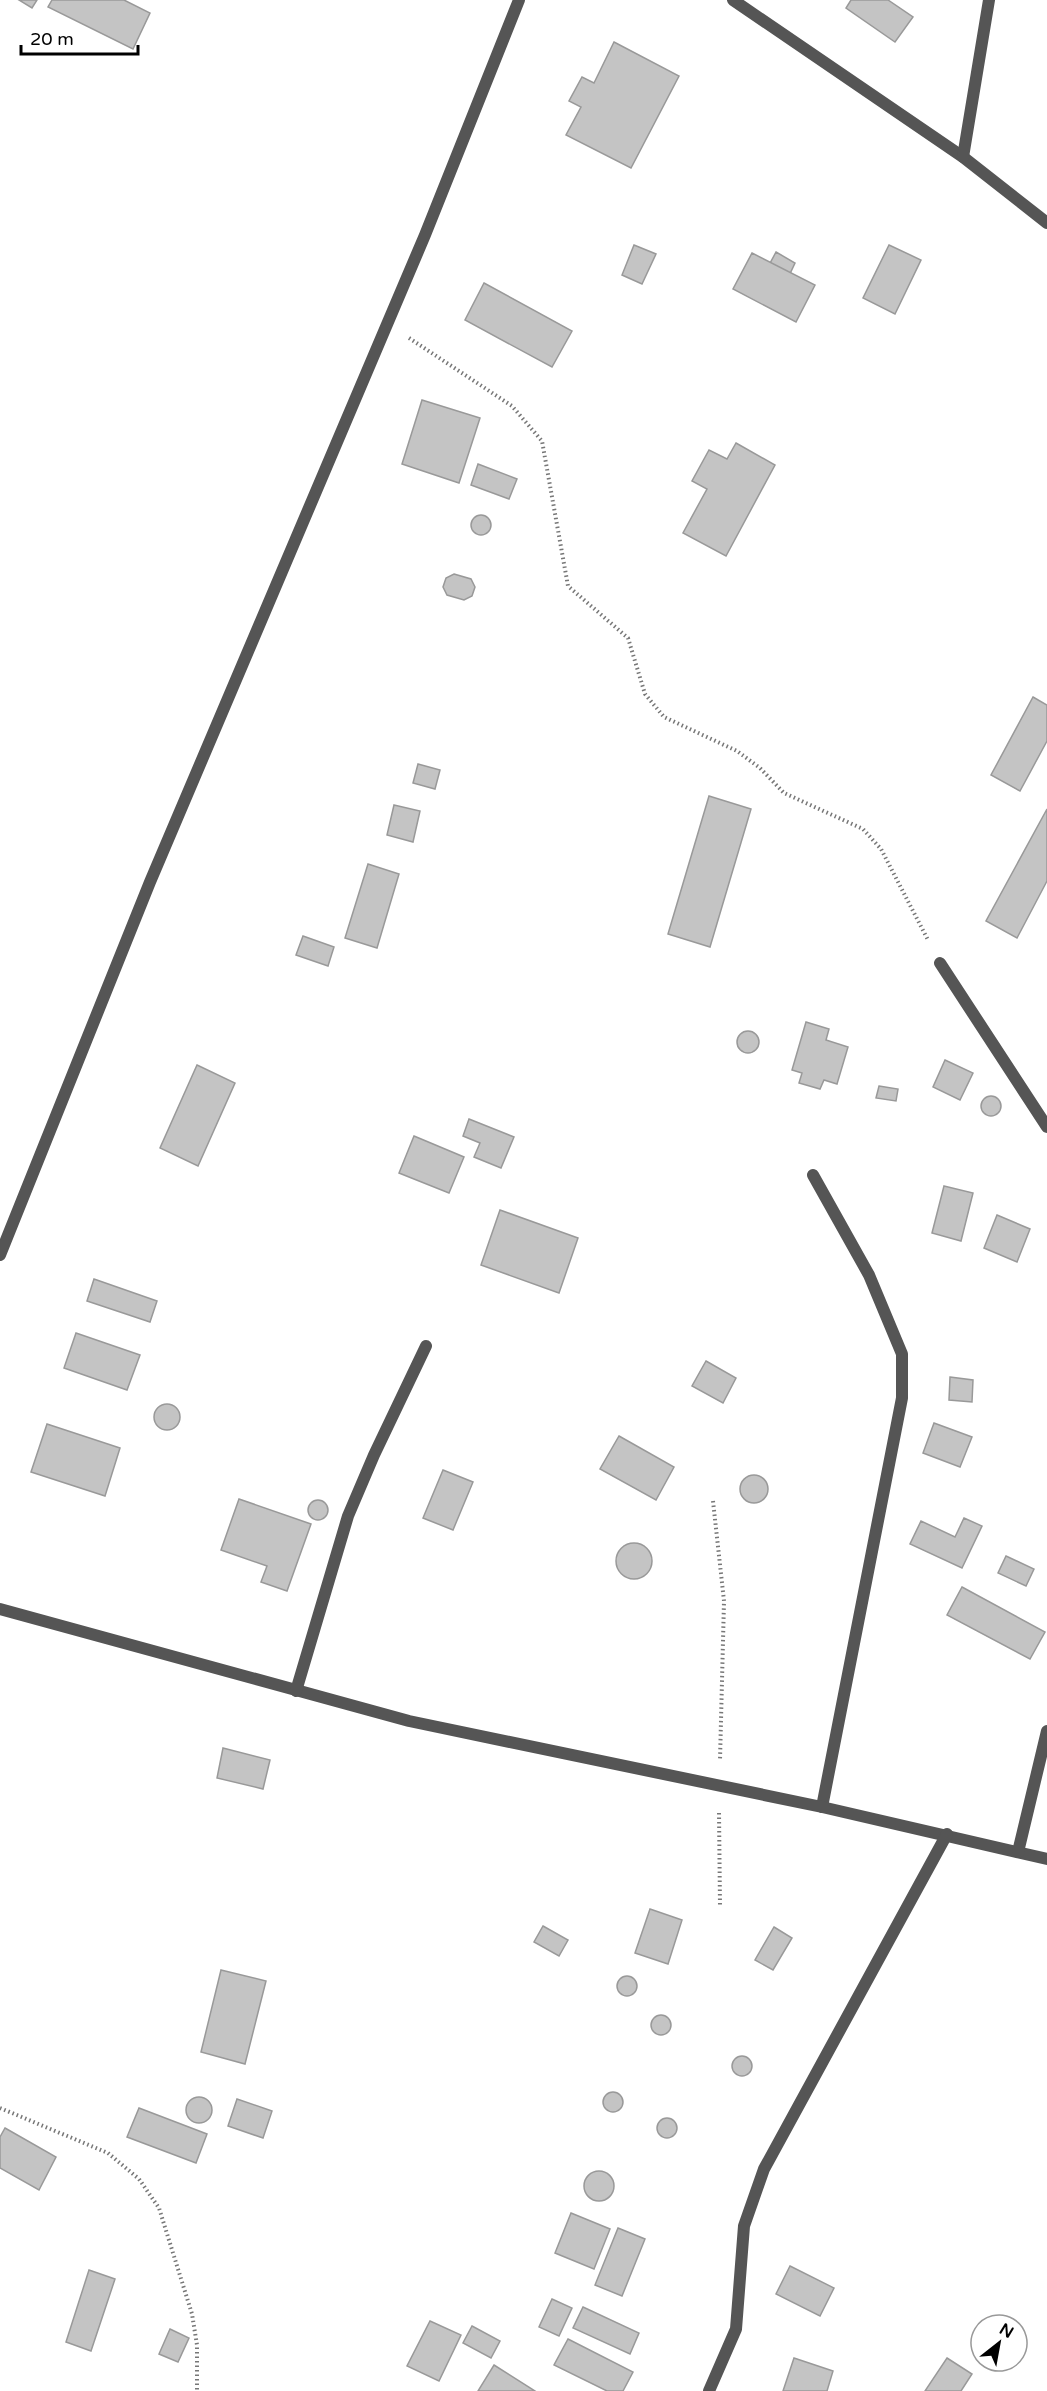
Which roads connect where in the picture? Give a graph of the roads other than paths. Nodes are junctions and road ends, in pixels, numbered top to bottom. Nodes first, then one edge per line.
1 (519, 0) edge
2 (733, 0) edge
3 (989, 0) edge
4 (963, 157) junction
5 (1047, 223) edge
6 (940, 963) road end
7 (1047, 1127) edge
8 (813, 1175) dead end
9 (0, 1255) edge
10 (426, 1346) dead end
11 (0, 1609) edge
12 (296, 1691) junction
13 (1047, 1731) edge
14 (822, 1807) junction
15 (947, 1834) junction
16 (1018, 1852) junction
17 (1047, 1859) edge
18 (709, 2391) edge

1 - 9 street
2 - 4 street
3 - 4 street
4 - 5 street
6 - 7 street
8 - 14 street
10 - 12 street
11 - 12 street
12 - 14 street
13 - 16 street
14 - 15 street
15 - 16 street
15 - 18 street
16 - 17 street

